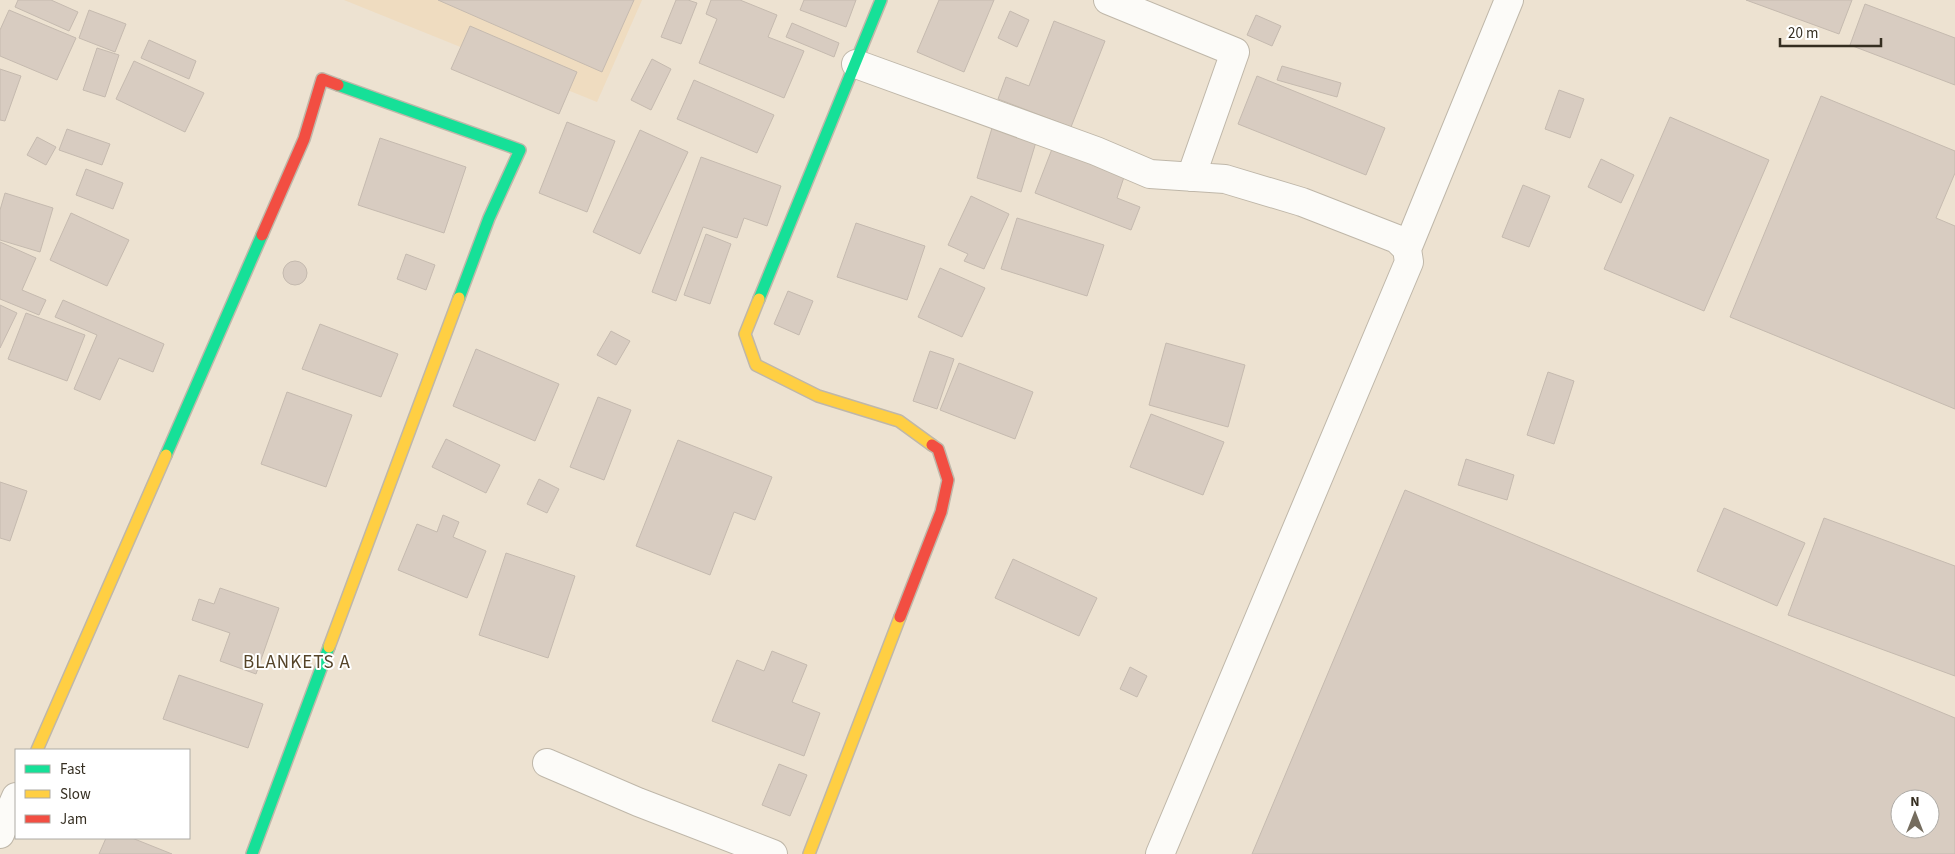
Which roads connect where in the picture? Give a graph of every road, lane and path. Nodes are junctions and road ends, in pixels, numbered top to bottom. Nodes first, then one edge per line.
1 (881, 0) edge
2 (1108, 0) edge
3 (1509, 0) edge
4 (856, 64) junction
5 (1191, 177) junction
6 (1407, 249) junction
7 (37, 749) edge
8 (547, 763) dead end
9 (15, 799) edge
10 (0, 834) edge
11 (252, 854) edge
12 (773, 854) edge
13 (809, 854) edge
14 (1160, 854) edge

1 - 4 street
2 - 5 street
3 - 6 street
4 - 5 street
4 - 13 street
5 - 6 street
6 - 14 street
7 - 11 street
8 - 12 street
9 - 10 street

